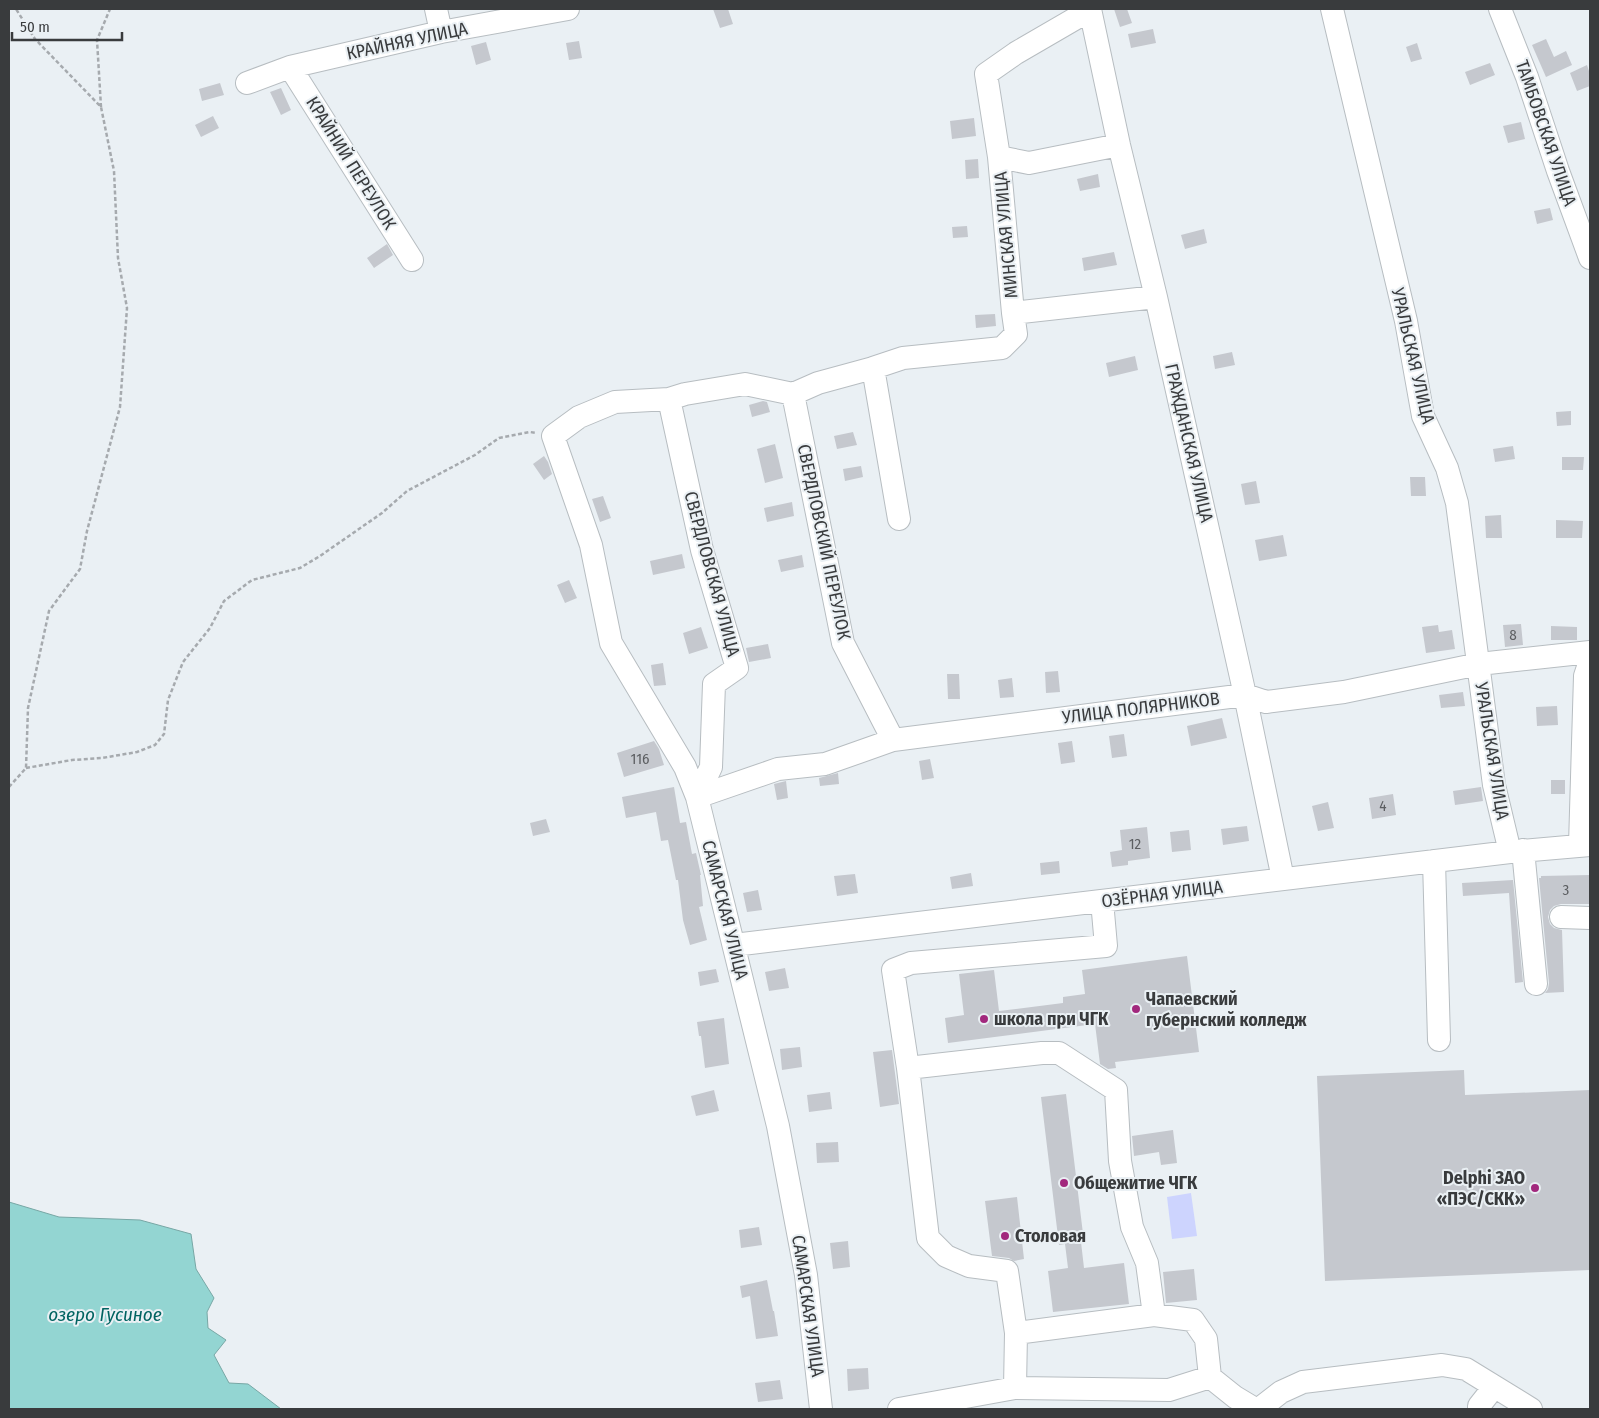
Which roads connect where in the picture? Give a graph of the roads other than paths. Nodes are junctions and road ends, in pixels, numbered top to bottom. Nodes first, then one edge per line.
1 (436, 9) edge
2 (568, 9) edge
3 (1090, 9) edge
4 (1332, 9) edge
5 (1500, 9) edge
6 (441, 32) junction
7 (290, 67) junction
8 (247, 83) dead end
9 (1119, 145) junction
10 (999, 157) junction
11 (1590, 258) edge
12 (412, 260) dead end
13 (1156, 297) junction
14 (1013, 313) junction
15 (873, 368) junction
16 (793, 394) junction
17 (669, 399) junction
18 (899, 519) dead end
19 (1590, 652) edge
20 (1590, 661) edge
21 (1479, 664) junction
22 (1245, 695) junction
23 (894, 740) junction
24 (697, 797) junction
25 (1585, 845) edge
26 (1517, 851) junction
27 (1434, 861) junction
28 (1283, 879) junction
29 (1102, 901) junction
30 (1561, 918) dead end
31 (1590, 918) edge
32 (734, 945) junction
33 (1536, 984) dead end
34 (1439, 1040) dead end
35 (908, 1068) junction
36 (1154, 1315) junction
37 (1016, 1332) junction
38 (1210, 1377) junction
39 (1494, 1387) junction
40 (1015, 1388) junction
41 (821, 1409) edge
42 (899, 1409) edge
43 (1257, 1409) edge
44 (1479, 1409) edge
45 (1531, 1409) edge

1 - 6 street
2 - 6 street, КРАЙНЯЯ УЛИЦА
3 - 9 street, ГРАЖДАНСКАЯ УЛИЦА
3 - 10 street, МИНСКАЯ УЛИЦА
4 - 21 street, УРАЛЬСКАЯ УЛИЦА
5 - 11 street, ТАМБОВСКАЯ УЛИЦА
6 - 7 street, КРАЙНЯЯ УЛИЦА
7 - 8 street, КРАЙНЯЯ УЛИЦА
7 - 12 street, КРАЙНИЙ ПЕРЕУЛОК
9 - 10 street
9 - 13 street, ГРАЖДАНСКАЯ УЛИЦА
10 - 14 street, МИНСКАЯ УЛИЦА
13 - 14 street, МИНСКАЯ УЛИЦА
13 - 22 street, ГРАЖДАНСКАЯ УЛИЦА
14 - 15 street
15 - 16 street
15 - 18 street
16 - 17 street
16 - 23 street, СВЕРДЛОВСКИЙ ПЕРЕУЛОК
17 - 24 street, СВЕРДЛОВСКАЯ УЛИЦА
17 - 24 street, САМАРСКАЯ УЛИЦА
19 - 21 street, УЛИЦА ПОЛЯРНИКОВ
20 - 25 street
21 - 22 street, УЛИЦА ПОЛЯРНИКОВ
21 - 26 street, УРАЛЬСКАЯ УЛИЦА
22 - 23 street, УЛИЦА ПОЛЯРНИКОВ
22 - 28 street, ГРАЖДАНСКАЯ УЛИЦА
23 - 24 street, УЛИЦА ПОЛЯРНИКОВ
24 - 32 street, САМАРСКАЯ УЛИЦА
25 - 26 street, ОЗЁРНАЯ УЛИЦА
26 - 27 street, ОЗЁРНАЯ УЛИЦА
26 - 33 street, УРАЛЬСКАЯ УЛИЦА
27 - 28 street, ОЗЁРНАЯ УЛИЦА
27 - 34 street
28 - 29 street, ОЗЁРНАЯ УЛИЦА
29 - 32 street, ОЗЁРНАЯ УЛИЦА
29 - 35 street
30 - 31 street
32 - 41 street, САМАРСКАЯ УЛИЦА
35 - 36 street
35 - 37 street
36 - 37 street
36 - 38 street
37 - 40 street
38 - 40 street
38 - 43 street
39 - 43 street
39 - 44 street
39 - 45 street
40 - 42 street

